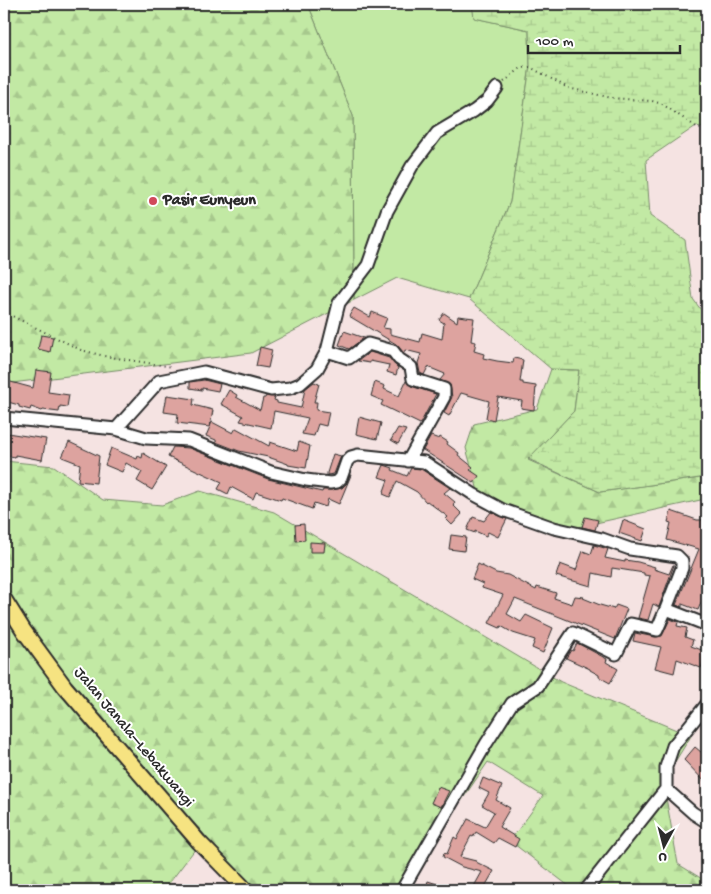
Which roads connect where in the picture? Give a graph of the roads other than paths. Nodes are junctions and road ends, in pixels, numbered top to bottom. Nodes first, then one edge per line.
1 (497, 88) road end
2 (327, 351) junction
3 (4, 418) edge
4 (116, 430) junction
5 (408, 460) junction
6 (4, 599) edge
7 (666, 609) junction
8 (707, 625) edge
9 (707, 704) edge
10 (666, 789) junction
11 (707, 822) edge
12 (246, 890) edge
13 (402, 890) edge
14 (586, 890) edge

1 - 2 street
2 - 4 street
2 - 5 street
3 - 4 street
4 - 5 street
5 - 7 street
6 - 12 main road, Jalan Janala–Lebakwangi
7 - 8 street
7 - 13 street
9 - 10 street
10 - 11 street
10 - 14 street

